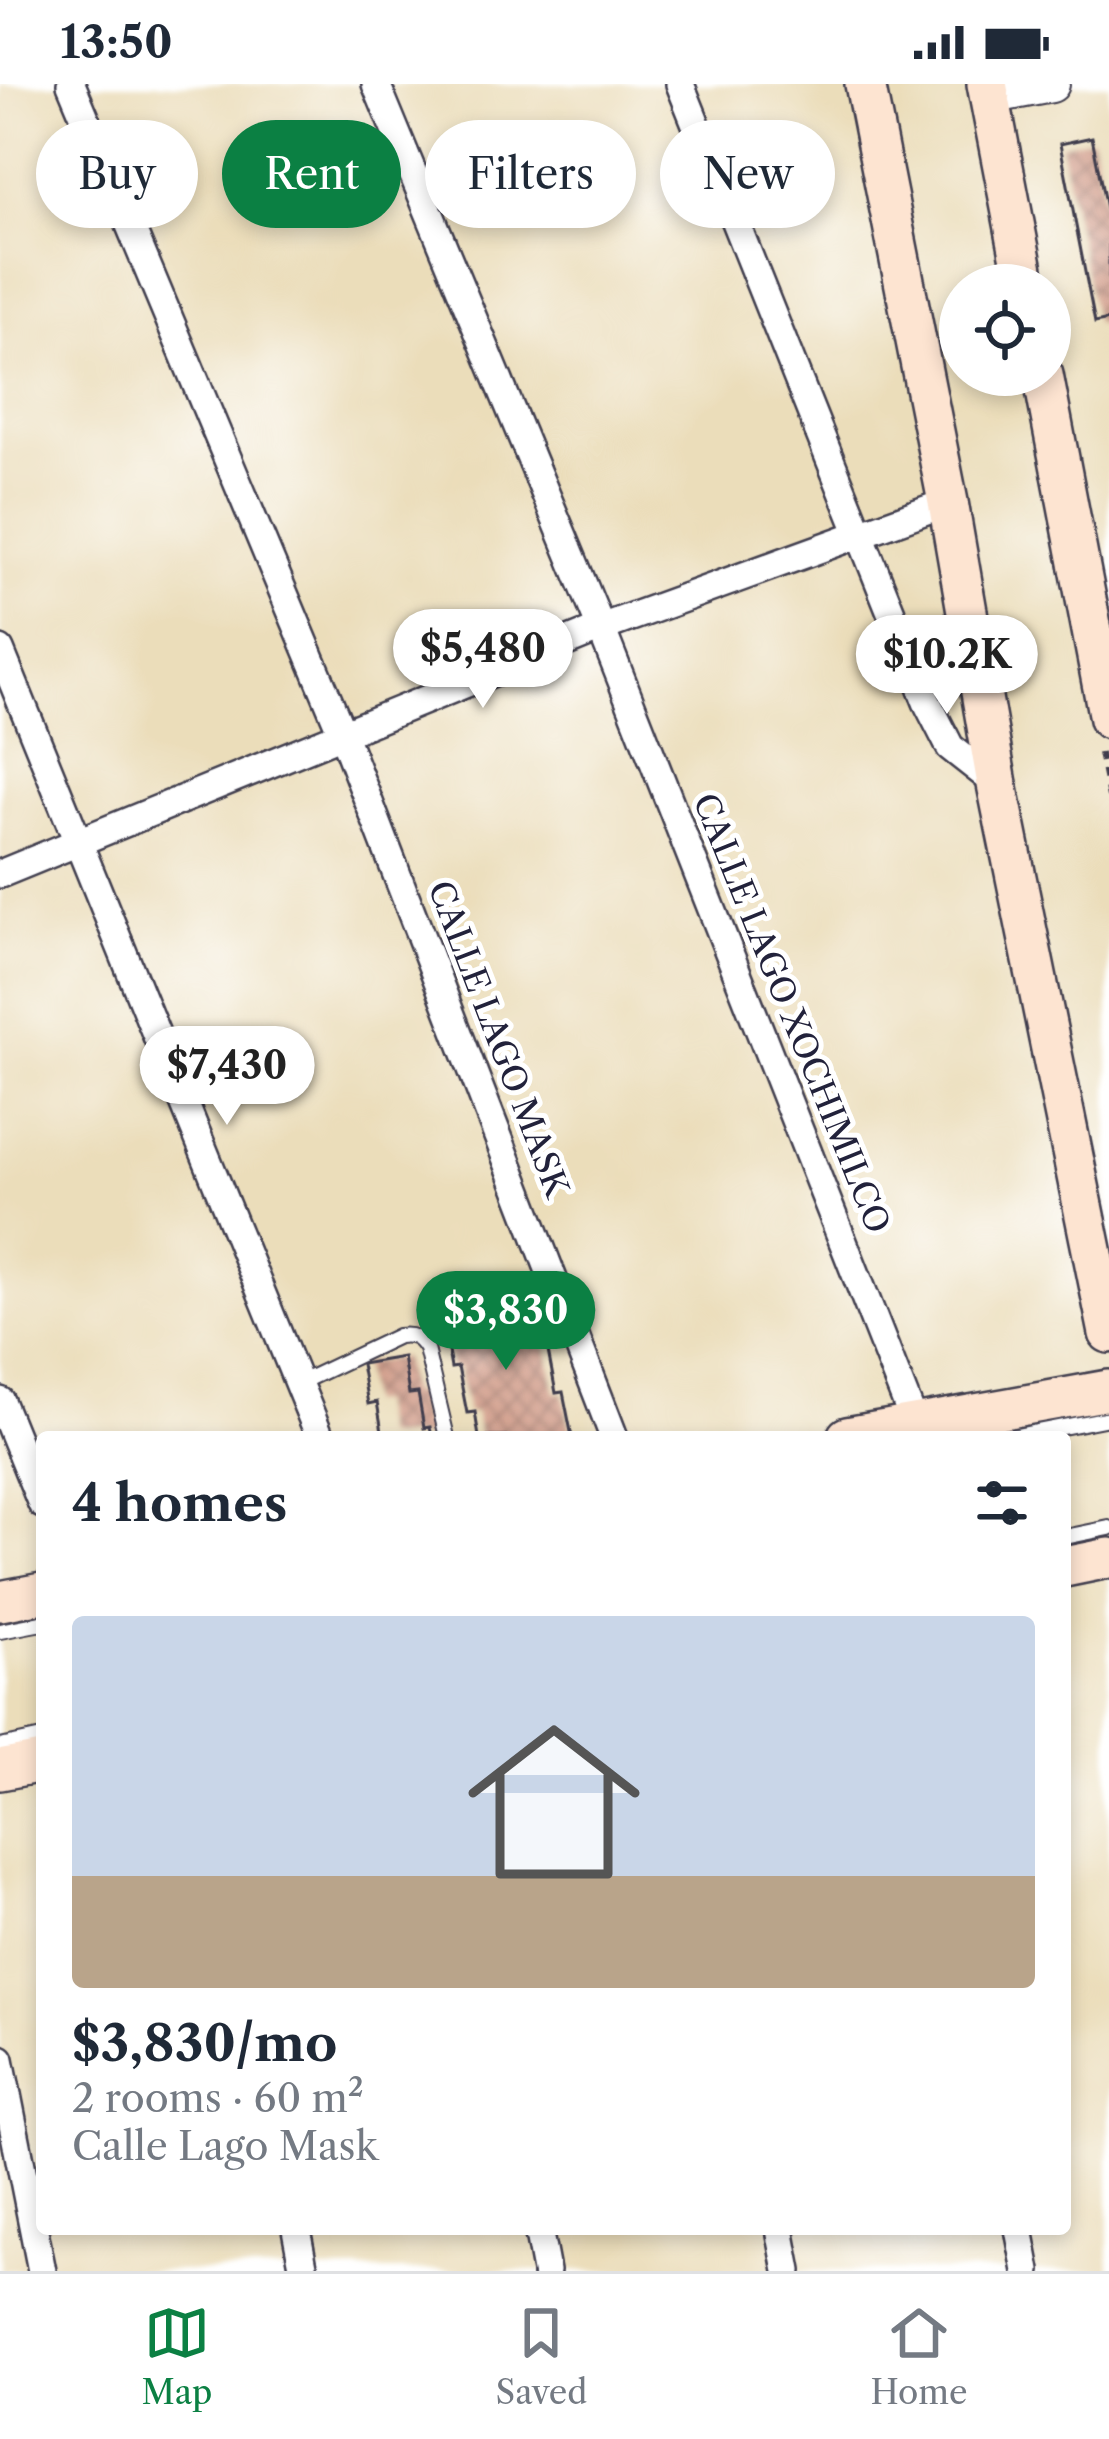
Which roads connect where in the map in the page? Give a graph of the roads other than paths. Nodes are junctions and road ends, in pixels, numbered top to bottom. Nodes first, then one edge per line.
1 (71, 84) edge
2 (376, 84) edge
3 (680, 84) edge
4 (865, 84) edge
5 (1051, 84) edge
6 (988, 90) edge
7 (1022, 264) edge
8 (1047, 396) edge
9 (948, 502) junction
10 (858, 532) junction
11 (601, 628) junction
12 (0, 650) edge
13 (1109, 719) edge
14 (343, 735) junction
15 (997, 784) junction
16 (78, 842) junction
17 (0, 874) edge
18 (1109, 1333) edge
19 (297, 1384) junction
20 (1109, 1390) edge
21 (0, 1401) edge
22 (1109, 1418) edge
23 (915, 1424) junction
24 (317, 1431) edge
25 (446, 1431) edge
26 (612, 1431) edge
27 (878, 1431) edge
28 (1042, 1431) edge
29 (36, 1489) edge
30 (1109, 1528) edge
31 (1071, 1536) edge
32 (1109, 1558) edge
33 (1071, 1566) edge
34 (36, 1594) edge
35 (0, 1601) edge
36 (36, 1624) edge
37 (0, 1631) edge
38 (36, 1739) edge
39 (0, 1747) edge
40 (36, 1763) edge
41 (0, 1770) edge
42 (0, 2059) edge
43 (297, 2235) edge
44 (539, 2235) edge
45 (781, 2235) edge
46 (1020, 2235) edge
47 (42, 2271) edge
48 (304, 2271) edge
49 (546, 2271) edge
50 (788, 2271) edge
51 (1027, 2271) edge

1 - 14 street, CALLE LAGO MASK
2 - 11 street, CALLE LAGO XOCHIMILCO
3 - 10 street
4 - 9 main road
5 - 6 street
6 - 7 main road
8 - 13 main road
9 - 10 street
9 - 15 main road
10 - 11 street
10 - 15 street
11 - 14 street
11 - 23 street, CALLE LAGO XOCHIMILCO
12 - 16 street
14 - 16 street
14 - 26 street, CALLE LAGO MASK
15 - 18 main road
16 - 17 street
16 - 19 street
19 - 24 street
19 - 25 lane
20 - 23 main road
21 - 29 street
22 - 28 lane
23 - 27 main road
30 - 31 lane
32 - 33 main road
34 - 35 main road
36 - 37 lane
38 - 39 lane
40 - 41 main road
42 - 47 street
43 - 48 street
44 - 49 street
45 - 50 street
46 - 51 street

